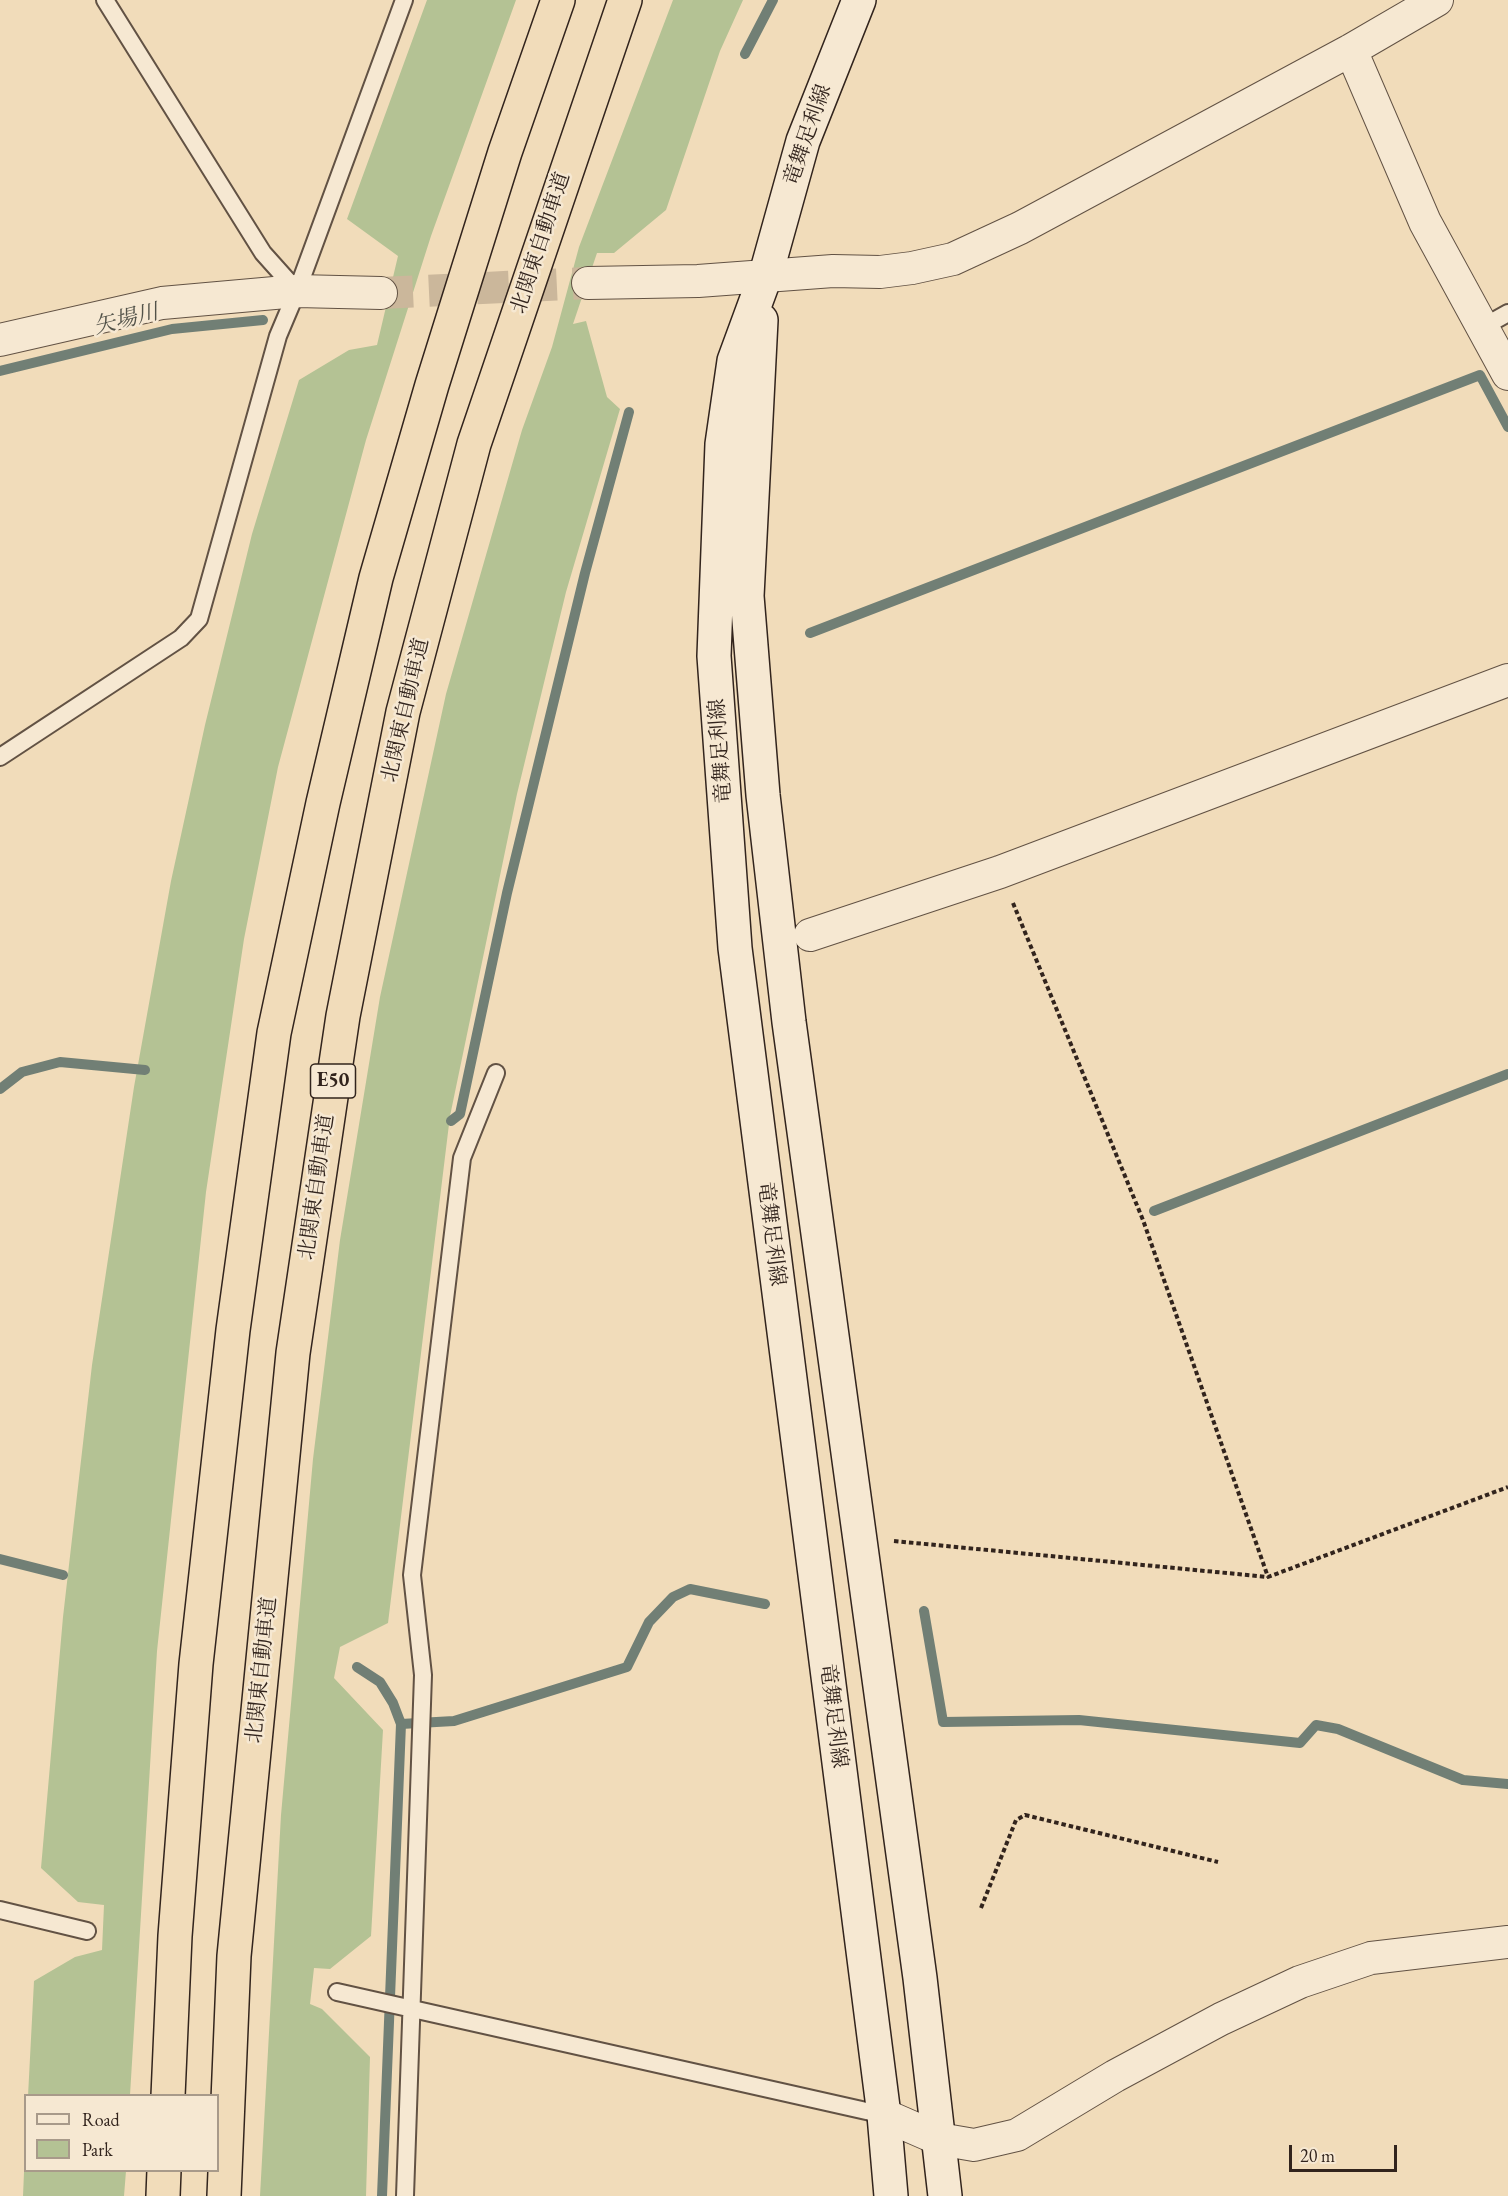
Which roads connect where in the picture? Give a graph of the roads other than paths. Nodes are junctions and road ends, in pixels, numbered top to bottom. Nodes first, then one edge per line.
1 (105, 0) edge
2 (404, 0) edge
3 (558, 0) edge
4 (625, 0) edge
5 (859, 0) edge
6 (1437, 0) edge
7 (1352, 50) junction
8 (766, 274) junction
9 (588, 283) tunnel mouth
10 (297, 291) junction
11 (381, 293) tunnel mouth
12 (1495, 320) edge
13 (0, 340) edge
14 (1508, 374) edge
15 (1508, 680) edge
16 (0, 757) edge
17 (810, 935) dead end
18 (496, 1073) dead end
19 (0, 1910) edge
20 (87, 1931) dead end
21 (1508, 1942) edge
22 (337, 1992) dead end
23 (411, 2008) junction
24 (168, 2094) edge
25 (884, 2115) junction
26 (939, 2139) junction
27 (164, 2172) edge
28 (163, 2196) edge
29 (224, 2196) edge
30 (405, 2196) edge
31 (891, 2196) edge
32 (945, 2196) edge

1 - 10 lane
2 - 10 lane
3 - 24 highway
4 - 29 highway, 北関東自動車道 / E50
5 - 8 main road, 竜舞足利線
6 - 7 street
7 - 8 street
7 - 12 street
8 - 9 street
8 - 25 main road, 竜舞足利線
8 - 26 main road, 竜舞足利線
10 - 11 street
10 - 13 street
10 - 16 lane
12 - 14 street
15 - 17 street
18 - 23 lane
19 - 20 lane
21 - 26 street
22 - 23 lane
23 - 25 lane
23 - 30 lane
25 - 26 street
25 - 31 main road, 竜舞足利線
26 - 32 main road, 竜舞足利線
27 - 28 highway

